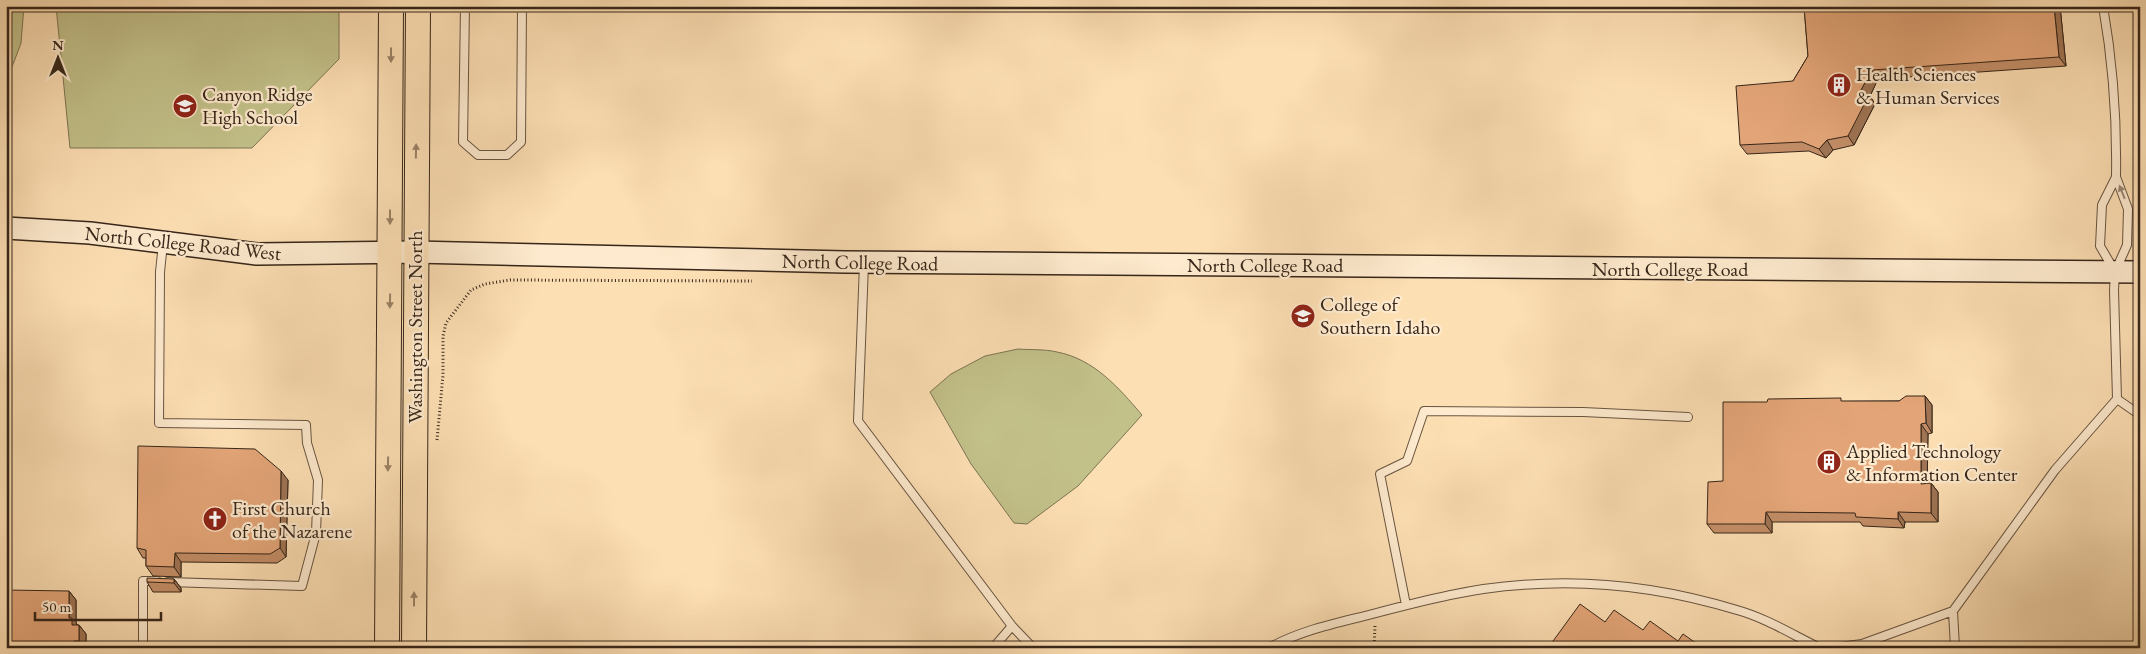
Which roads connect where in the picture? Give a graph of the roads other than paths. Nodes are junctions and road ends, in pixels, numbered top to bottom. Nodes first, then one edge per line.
1 (391, 6) edge
2 (418, 6) edge
3 (465, 6) edge
4 (522, 6) edge
5 (2103, 6) edge
6 (2116, 177) junction
7 (6, 228) edge
8 (163, 242) junction
9 (390, 252) junction
10 (415, 252) junction
11 (864, 262) junction
12 (2115, 272) junction
13 (2140, 272) edge
14 (2117, 399) junction
15 (2140, 415) edge
16 (1688, 417) dead end
17 (1406, 605) junction
18 (1953, 611) junction
19 (1012, 626) junction
20 (143, 648) edge
21 (387, 648) edge
22 (414, 648) edge
23 (994, 648) edge
24 (1033, 648) edge
25 (1269, 648) edge
26 (1820, 648) edge
27 (1832, 648) edge
28 (1955, 648) edge

1 -> 9 main road, Washington Street North
10 -> 2 main road, Washington Street North
3 - 4 lane
5 - 6 lane
12 -> 6 lane
6 - 12 lane
7 - 8 street, North College Road West
8 - 9 street, North College Road West
8 - 20 lane
9 - 10 street, North College Road
9 -> 21 main road, Washington Street North
10 - 11 street, North College Road
22 -> 10 main road, Washington Street North
11 - 12 street, North College Road
11 - 19 lane
12 - 13 street, North College Road
12 - 14 lane
14 - 15 lane
14 - 18 lane
16 - 17 lane
17 - 25 lane
17 - 26 lane
18 - 27 lane
18 - 28 lane
19 - 23 lane
19 - 24 lane

